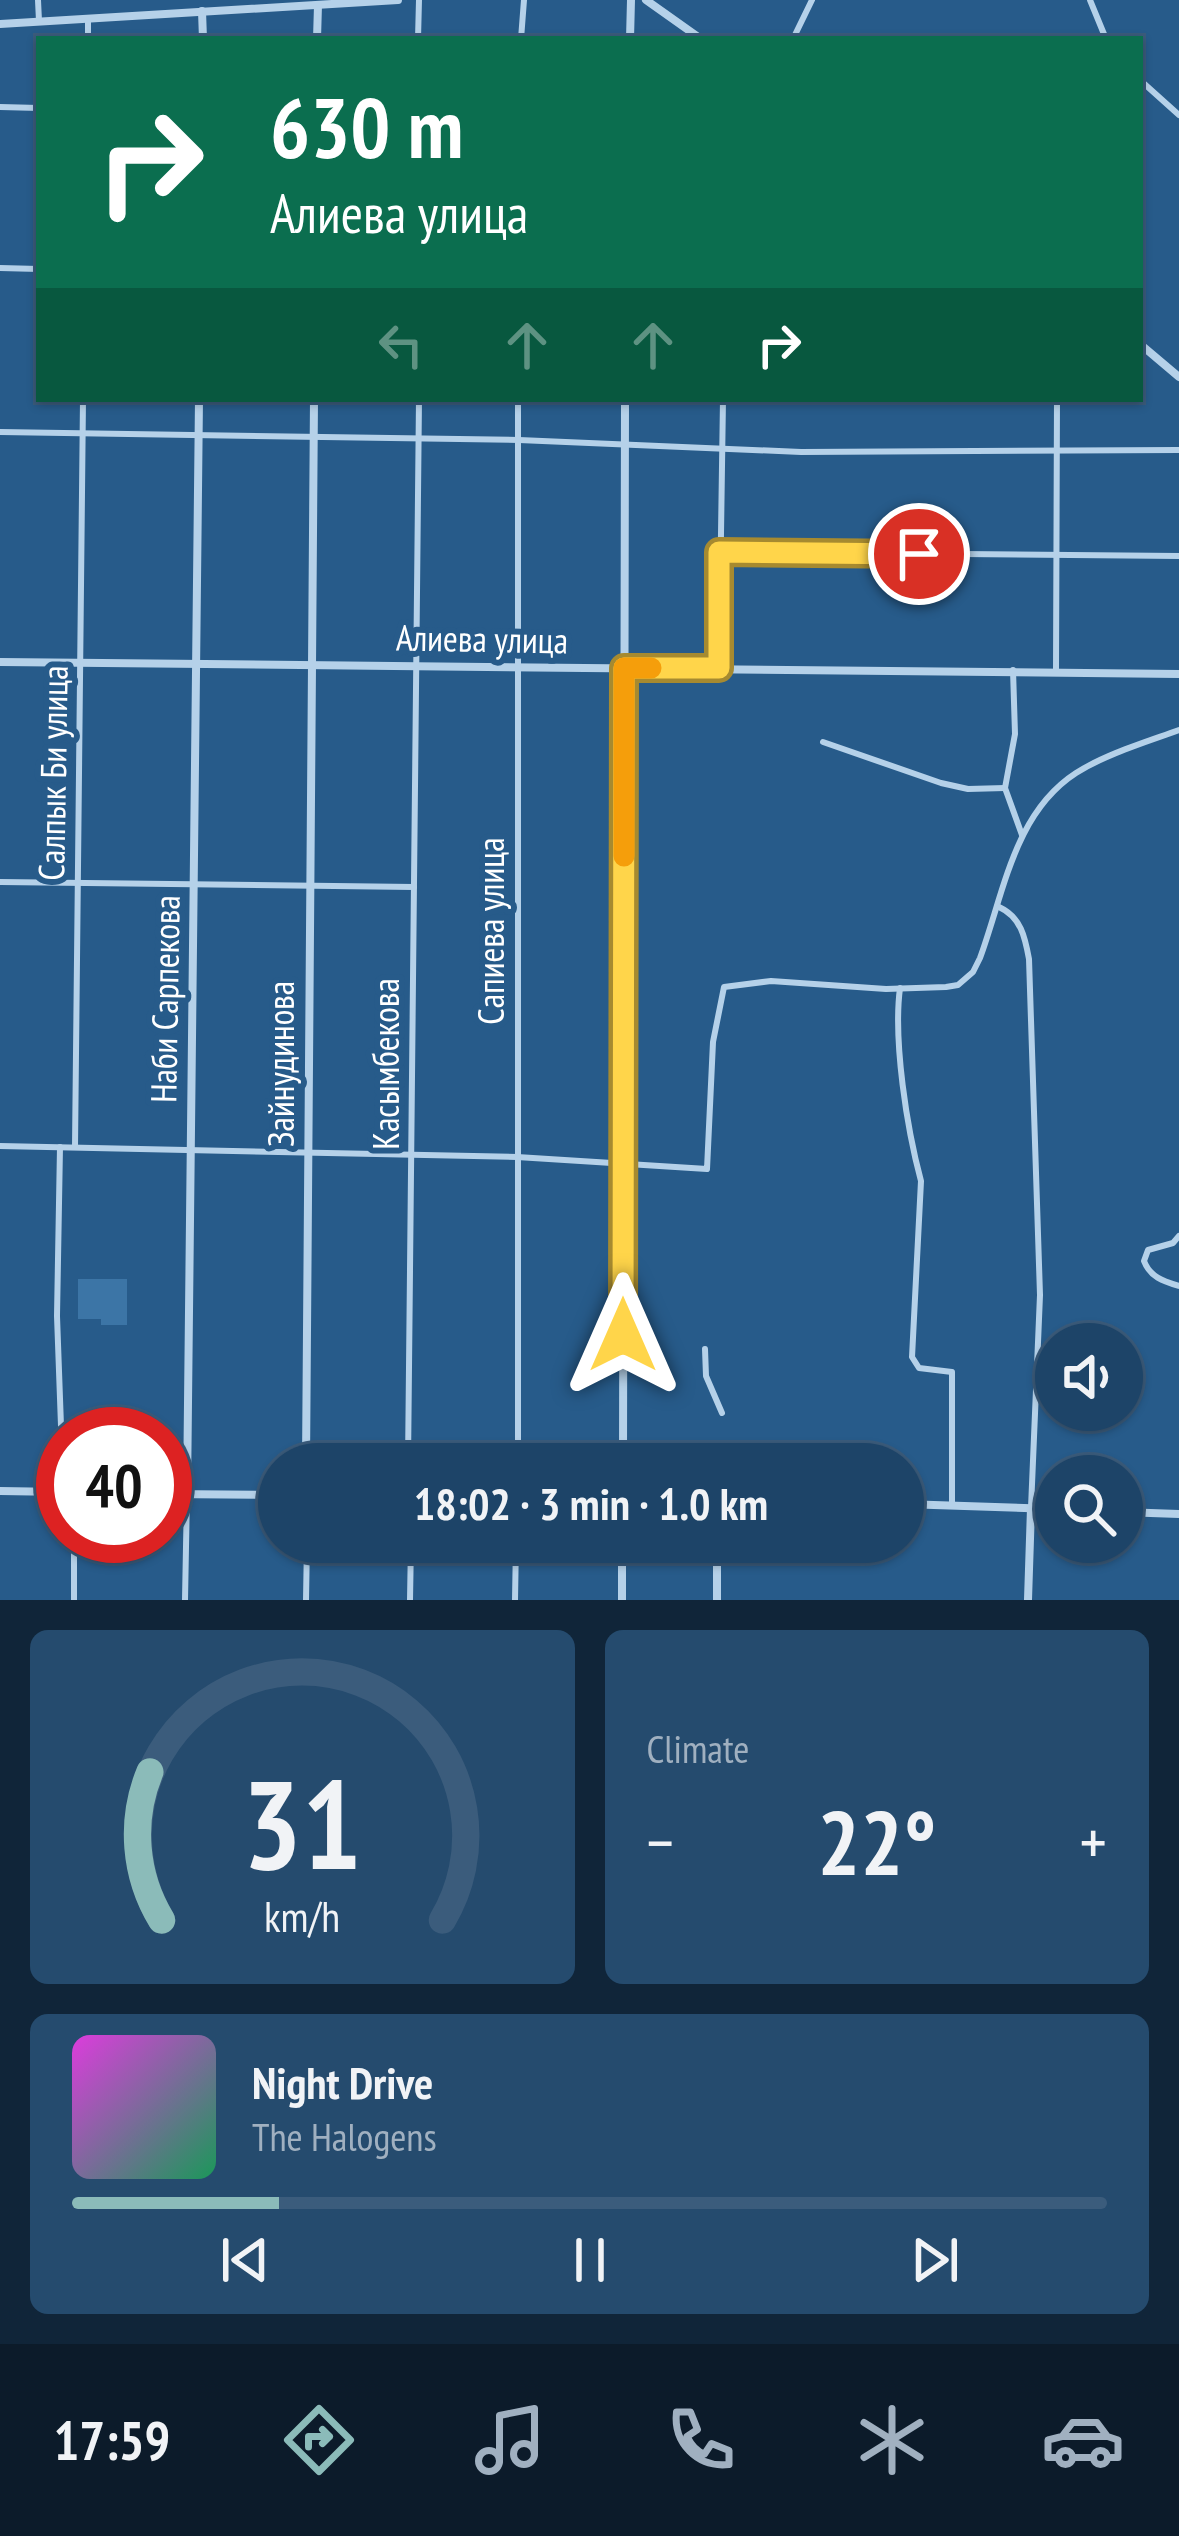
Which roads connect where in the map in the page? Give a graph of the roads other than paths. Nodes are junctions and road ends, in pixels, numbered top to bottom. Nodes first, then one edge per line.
1 (38, 0) edge
2 (398, 0) edge
3 (418, 0) edge
4 (524, 0) edge
5 (632, 0) edge
6 (646, 0) edge
7 (812, 0) edge
8 (1090, 0) edge
9 (317, 5) junction
10 (202, 11) junction
11 (88, 18) junction
12 (39, 21) junction
13 (0, 24) edge
14 (88, 36) edge
15 (203, 36) edge
16 (317, 36) edge
17 (418, 36) edge
18 (521, 36) edge
19 (630, 36) edge
20 (697, 36) edge
21 (794, 36) edge
22 (1105, 36) edge
23 (1143, 83) edge
24 (0, 107) edge
25 (36, 108) edge
26 (1179, 115) edge
27 (0, 268) edge
28 (36, 268) edge
29 (1143, 347) edge
30 (1179, 377) edge
31 (83, 402) edge
32 (199, 402) edge
33 (314, 402) edge
34 (419, 402) edge
35 (518, 402) edge
36 (625, 402) edge
37 (723, 402) edge
38 (1057, 402) edge
39 (0, 432) edge
40 (82, 432) junction
41 (198, 434) junction
42 (314, 436) junction
43 (418, 438) junction
44 (519, 440) junction
45 (625, 445) junction
46 (722, 446) junction
47 (1054, 449) junction
48 (1179, 450) edge
49 (719, 552) junction
50 (1055, 555) junction
51 (1179, 556) edge
52 (0, 662) edge
53 (80, 662) junction
54 (196, 664) junction
55 (310, 664) junction
56 (415, 664) junction
57 (517, 665) junction
58 (624, 668) junction
59 (719, 668) junction
60 (1013, 670) junction
61 (1056, 671) junction
62 (1179, 674) edge
63 (1179, 730) edge
64 (823, 742) dead end
65 (1005, 788) junction
66 (1022, 835) junction
67 (0, 882) edge
68 (79, 883) junction
69 (194, 883) junction
70 (414, 886) junction
71 (308, 888) junction
72 (999, 907) junction
73 (899, 988) junction
74 (0, 1146) edge
75 (59, 1147) junction
76 (75, 1147) junction
77 (191, 1148) junction
78 (307, 1153) junction
79 (413, 1155) junction
80 (517, 1157) junction
81 (624, 1162) junction
82 (1179, 1236) edge
83 (1179, 1286) edge
84 (705, 1349) dead end
85 (60, 1407) edge
86 (188, 1407) edge
87 (722, 1413) dead end
88 (306, 1443) edge
89 (408, 1443) edge
90 (518, 1443) edge
91 (623, 1443) edge
92 (0, 1491) edge
93 (36, 1492) edge
94 (192, 1494) edge
95 (258, 1495) edge
96 (924, 1504) edge
97 (952, 1505) junction
98 (1030, 1508) junction
99 (1035, 1508) edge
100 (1143, 1513) edge
101 (1179, 1514) edge
102 (74, 1563) edge
103 (186, 1563) edge
104 (307, 1563) edge
105 (411, 1563) edge
106 (516, 1563) edge
107 (622, 1563) edge
108 (717, 1563) edge
109 (74, 1600) edge
110 (185, 1600) edge
111 (306, 1600) edge
112 (410, 1600) edge
113 (515, 1600) edge
114 (622, 1600) edge
115 (717, 1600) edge
116 (1028, 1600) edge

1 - 12 street
2 - 9 street
3 - 17 street
4 - 18 street
5 - 19 street
6 - 20 street
7 - 21 street
8 - 22 street
9 - 10 street
9 - 16 street
10 - 11 street
10 - 15 street
11 - 12 street
11 - 14 street
12 - 13 street
23 - 26 street
24 - 25 street
27 - 28 street
29 - 30 street
31 - 40 street, Салпык Би улица
32 - 41 street, Наби Сарпекова
33 - 42 street, Зайнудинова
34 - 43 street, Касымбекова
35 - 44 street, Сапиева улица
36 - 45 street
37 - 46 street
38 - 47 street
39 - 40 street
40 - 41 street
40 - 53 street, Салпык Би улица
41 - 42 street
41 - 54 street, Наби Сарпекова
42 - 43 street
42 - 55 street, Зайнудинова
43 - 44 street
43 - 56 street, Касымбекова
44 - 45 street
44 - 57 street, Сапиева улица
45 - 46 street
45 - 58 street
46 - 47 street
46 - 49 street
47 - 48 street
47 - 50 street
49 - 50 street
49 - 59 street
50 - 51 street
50 - 61 street
52 - 53 street, Алиева улица
53 - 54 street, Алиева улица
53 - 68 street, Салпык Би улица
54 - 55 street, Алиева улица
54 - 69 street, Наби Сарпекова
55 - 56 street, Алиева улица
55 - 71 street, Зайнудинова
56 - 57 street, Алиева улица
56 - 70 street, Касымбекова
57 - 58 street, Алиева улица
57 - 80 street, Сапиева улица
58 - 59 street, Алиева улица
58 - 81 street
59 - 60 street, Алиева улица
60 - 61 street, Алиева улица
60 - 65 street
61 - 62 street, Алиева улица
63 - 66 street
64 - 65 street
65 - 66 street
66 - 72 street
67 - 68 street
68 - 69 street
68 - 76 street, Салпык Би улица
69 - 71 street
69 - 77 street, Наби Сарпекова
70 - 71 street
70 - 79 street, Касымбекова
71 - 78 street, Зайнудинова
72 - 73 street
72 - 98 street
73 - 81 street
73 - 97 street
74 - 75 street
75 - 76 street
75 - 85 street
76 - 77 street
77 - 78 street
77 - 86 street, Наби Сарпекова
78 - 79 street
78 - 88 street, Зайнудинова
79 - 80 street
79 - 89 street, Касымбекова
80 - 81 street
80 - 90 street, Сапиева улица
81 - 91 street
82 - 83 street
84 - 87 street
92 - 93 street
94 - 95 street
96 - 97 street
97 - 98 street
98 - 99 street
98 - 116 street
100 - 101 street
102 - 109 street
103 - 110 street, Наби Сарпекова
104 - 111 street
105 - 112 street
106 - 113 street
107 - 114 street
108 - 115 street

